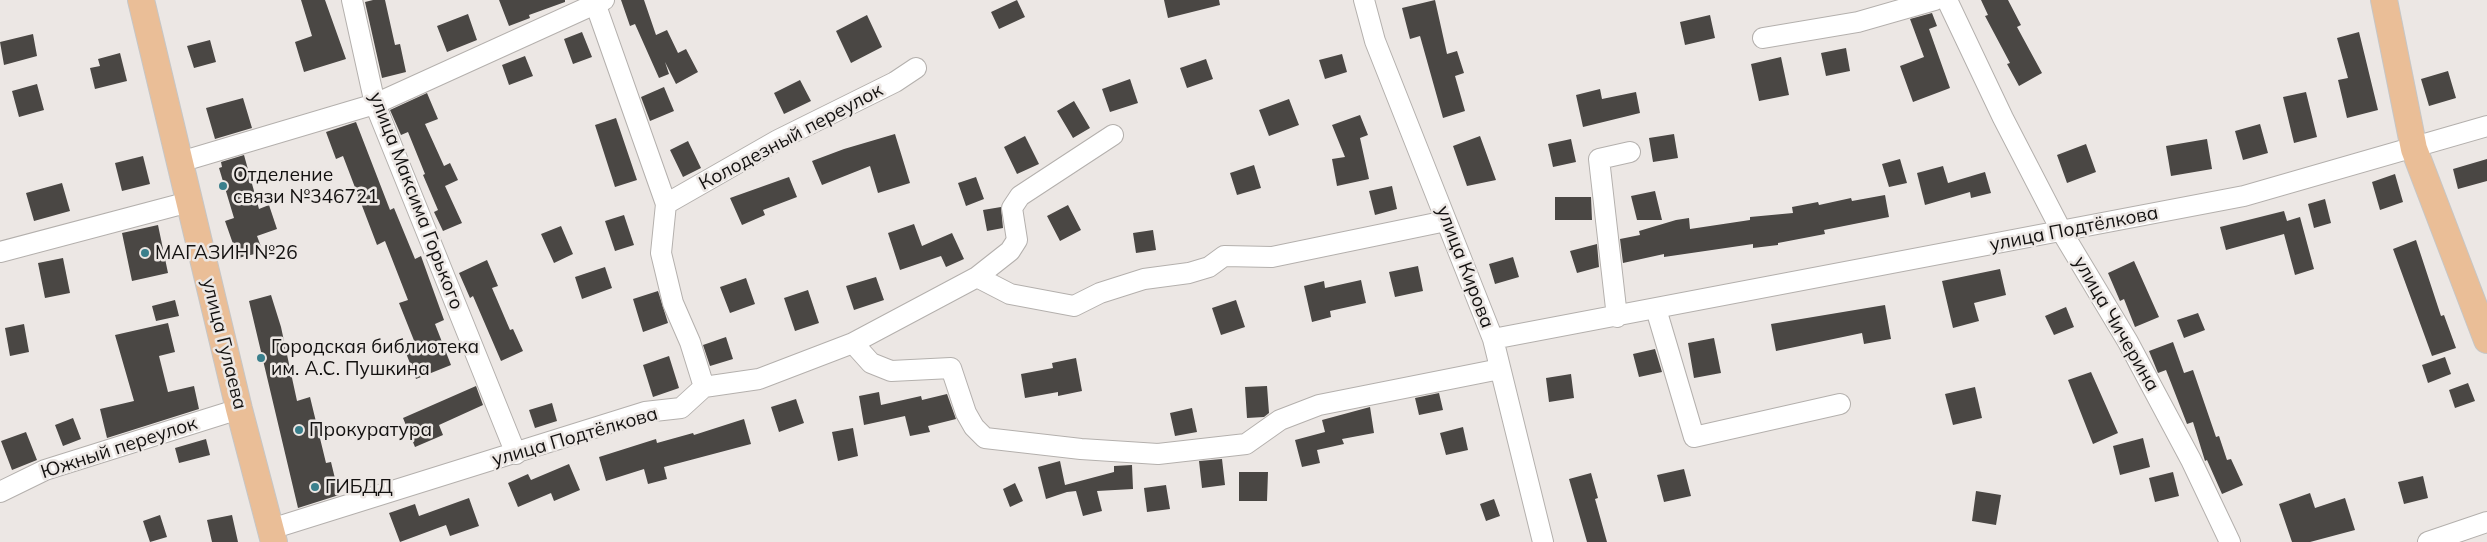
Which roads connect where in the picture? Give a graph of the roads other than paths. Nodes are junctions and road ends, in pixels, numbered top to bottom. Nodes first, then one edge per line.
1 (141, 0) edge
2 (352, 0) edge
3 (1364, 0) edge
4 (1935, 0) edge
5 (1947, 0) edge
6 (2384, 0) edge
7 (598, 1) edge
8 (1763, 38) dead end
9 (916, 68) dead end
10 (375, 104) junction
11 (2487, 126) edge
12 (1113, 134) dead end
13 (2414, 148) junction
14 (1630, 152) dead end
15 (180, 162) junction
16 (189, 202) junction
17 (666, 204) junction
18 (1446, 221) junction
19 (2062, 232) junction
20 (0, 252) edge
21 (977, 277) junction
22 (1656, 309) junction
23 (1617, 317) junction
24 (1493, 339) junction
25 (2487, 340) edge
26 (853, 343) junction
27 (1500, 369) junction
28 (704, 387) junction
29 (1840, 404) dead end
30 (239, 409) junction
31 (516, 454) junction
32 (0, 492) edge
33 (2487, 522) edge
34 (272, 535) edge
35 (1543, 542) edge
36 (2230, 542) edge
37 (2428, 542) edge

1 - 15 main road, улица Гулаева
2 - 10 street, улица Максима Горького
3 - 18 street, улица Кирова
4 - 8 street
5 - 19 street, улица Чичерина
6 - 13 main road
7 - 10 street
7 - 17 street
9 - 17 street, Колодезный переулок
10 - 15 street
10 - 31 street, улица Максима Горького
11 - 13 street, улица Подтёлкова
12 - 21 street
13 - 19 street, улица Подтёлкова
13 - 25 main road
14 - 23 street
15 - 16 main road, улица Гулаева
16 - 20 street
16 - 30 main road, улица Гулаева
17 - 28 street
18 - 21 street
18 - 24 street, улица Кирова
19 - 22 street, улица Подтёлкова
19 - 36 street, улица Чичерина
21 - 26 street
22 - 23 street, улица Подтёлкова
22 - 29 street
23 - 24 street, улица Подтёлкова
24 - 27 street, улица Кирова
26 - 27 street
26 - 28 street
27 - 35 street, улица Кирова
28 - 31 street, улица Подтёлкова
30 - 32 street, Южный переулок
30 - 34 main road, улица Гулаева
31 - 34 street, улица Подтёлкова
33 - 37 street

